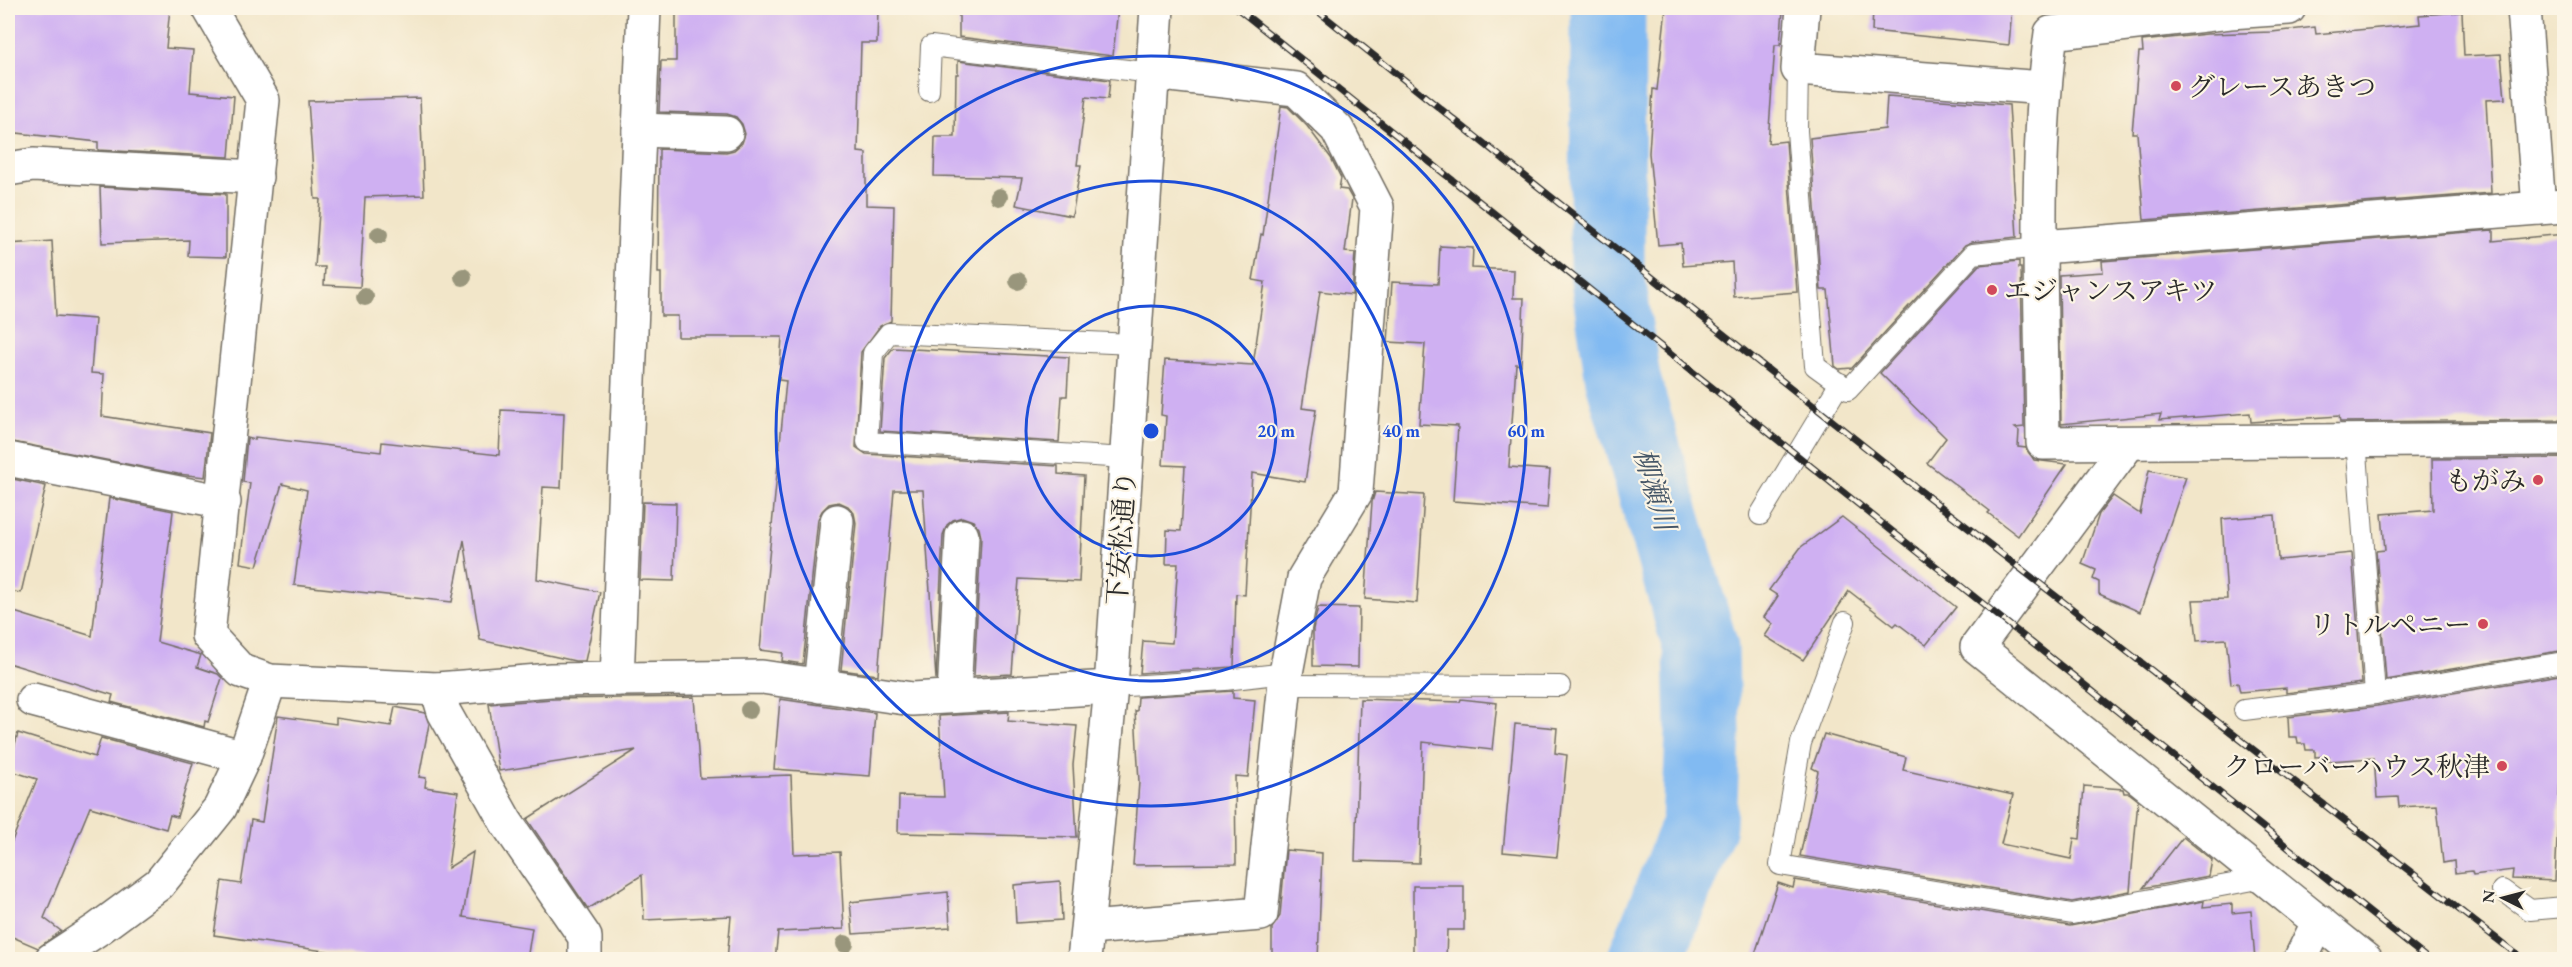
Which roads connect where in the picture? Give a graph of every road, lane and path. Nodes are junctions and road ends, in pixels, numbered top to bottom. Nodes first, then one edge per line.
1 (209, 8) edge
2 (644, 8) edge
3 (1157, 8) edge
4 (1803, 8) edge
5 (2289, 8) edge
6 (2524, 8) edge
7 (2231, 10) edge
8 (2052, 20) edge
9 (1798, 69) junction
10 (1152, 73) junction
11 (2044, 88) junction
12 (929, 91) dead end
13 (639, 130) junction
14 (726, 133) dead end
15 (8, 169) edge
16 (256, 177) junction
17 (2552, 207) edge
18 (2041, 247) junction
19 (1133, 344) junction
20 (1840, 383) junction
21 (2356, 439) junction
22 (2565, 439) edge
23 (2129, 443) junction
24 (1126, 458) junction
25 (8, 459) edge
26 (224, 502) junction
27 (1760, 515) dead end
28 (837, 521) dead end
29 (962, 536) dead end
30 (1845, 622) dead end
31 (2565, 662) edge
32 (616, 679) junction
33 (1286, 679) junction
34 (270, 681) junction
35 (820, 686) junction
36 (1560, 686) dead end
37 (1111, 687) junction
38 (437, 689) junction
39 (2375, 694) junction
40 (954, 696) junction
41 (33, 700) dead end
42 (2244, 710) dead end
43 (244, 756) junction
44 (2264, 878) junction
45 (2502, 890) dead end
46 (2565, 907) edge
47 (2319, 921) junction
48 (1086, 944) edge
49 (51, 960) edge
50 (585, 960) edge
51 (2300, 960) edge
52 (2366, 960) edge

1 - 16 street
2 - 13 street
3 - 10 street, 下安松通り
4 - 9 street
5 - 7 street
6 - 17 street
7 - 8 street
8 - 11 street
9 - 11 street
9 - 20 lane
10 - 12 lane
10 - 19 street, 下安松通り
10 - 33 street
11 - 18 street
13 - 14 street
13 - 32 street
15 - 16 street
16 - 26 street
17 - 18 street
18 - 20 lane
18 - 23 street
19 - 24 street, 下安松通り
19 - 24 lane
20 - 27 lane
21 - 22 street
21 - 23 street
21 - 39 lane
23 - 44 street
24 - 37 street, 下安松通り
25 - 26 street
26 - 34 street
28 - 35 street
29 - 40 street
30 - 44 lane
31 - 39 lane
32 - 35 street
32 - 38 street
33 - 36 lane
33 - 37 lane
33 - 48 street
34 - 38 street
34 - 43 street
35 - 40 street
37 - 40 street
37 - 48 street, 下安松通り
38 - 50 street
39 - 42 lane
41 - 43 street
43 - 49 street
44 - 47 street
45 - 46 lane
47 - 51 street
47 - 52 street

